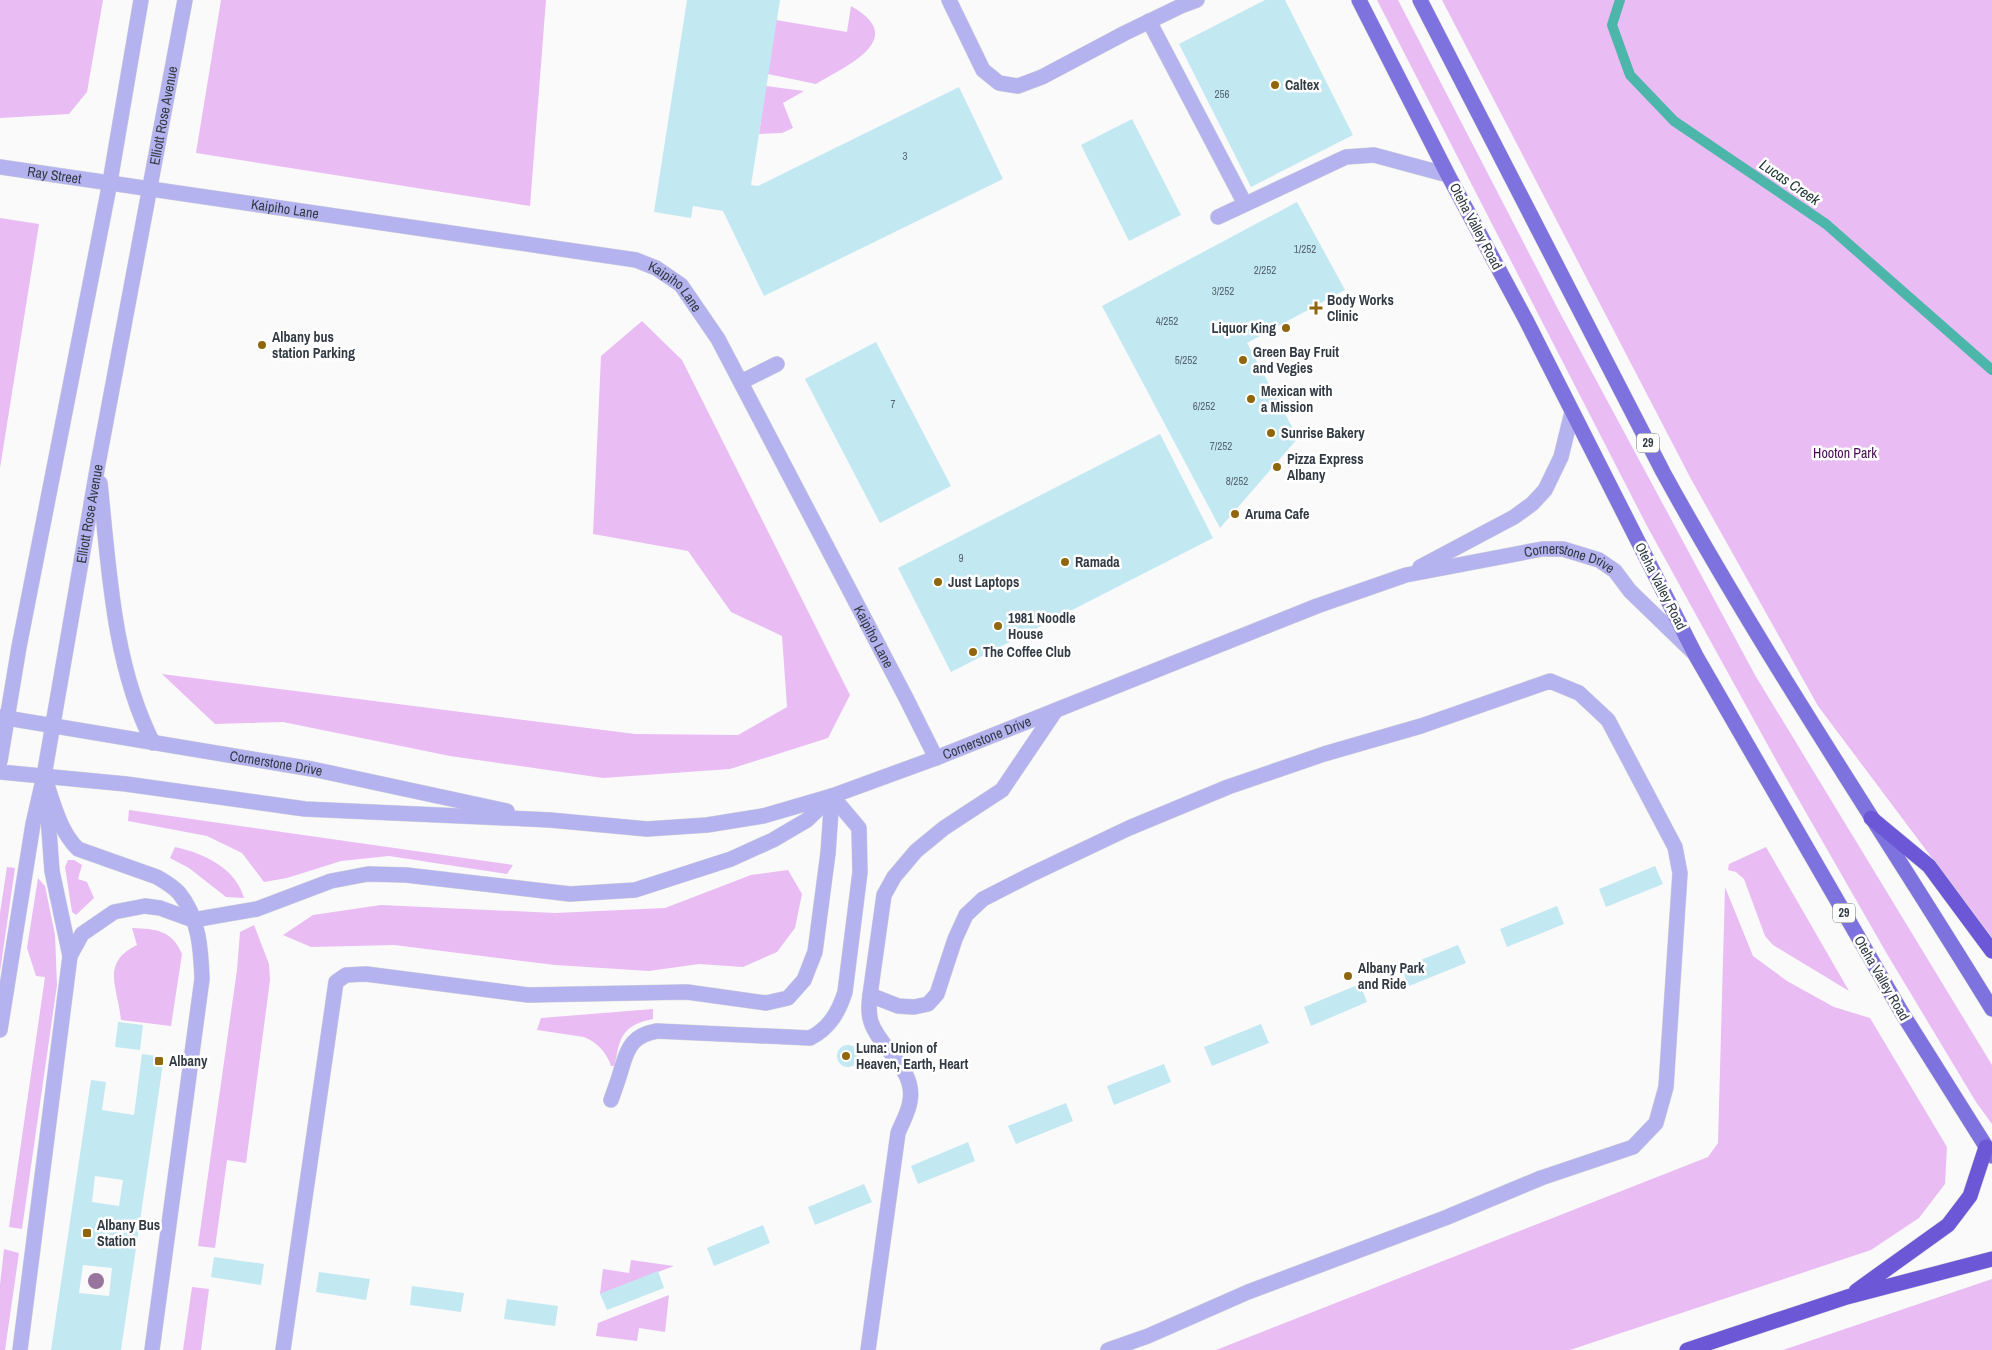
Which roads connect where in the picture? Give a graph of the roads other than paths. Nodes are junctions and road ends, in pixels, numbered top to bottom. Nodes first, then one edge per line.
1 (141, 0) edge
2 (185, 0) edge
3 (949, 0) edge
4 (1196, 0) edge
5 (1359, 0) edge
6 (1420, 0) edge
7 (1149, 21) junction
8 (0, 167) edge
9 (1448, 175) junction
10 (110, 182) junction
11 (150, 189) junction
12 (1245, 204) junction
13 (1218, 217) dead end
14 (777, 364) dead end
15 (741, 382) junction
16 (1572, 412) junction
17 (98, 464) junction
18 (1406, 574) junction
19 (1696, 656) junction
20 (1056, 710) junction
21 (3, 718) edge
22 (52, 727) junction
23 (153, 743) junction
24 (936, 758) junction
25 (0, 761) edge
26 (0, 772) edge
27 (44, 776) junction
28 (832, 796) junction
29 (1871, 818) junction
30 (550, 820) junction
31 (193, 920) junction
32 (1992, 952) edge
33 (70, 956) junction
34 (870, 995) junction
35 (1992, 1009) edge
36 (0, 1030) edge
37 (611, 1100) dead end
38 (1989, 1151) edge
39 (1992, 1259) edge
40 (1847, 1297) junction
41 (20, 1350) edge
42 (152, 1350) edge
43 (283, 1350) edge
44 (868, 1350) edge
45 (1108, 1350) edge
46 (1687, 1350) edge

1 - 10 street
2 - 11 street, Elliott Rose Avenue
3 - 7 street
4 - 7 street
5 - 9 main road, Oteha Valley Road / 29
6 - 29 main road, 29
7 - 12 street
8 - 10 street, Ray Street
9 - 12 street
9 - 16 main road, Oteha Valley Road / 29
10 - 11 street, Ray Street
10 - 21 street
11 - 15 street, Kaipiho Lane
11 - 17 street, Elliott Rose Avenue
12 - 13 street
14 - 15 street
15 - 24 street, Kaipiho Lane
16 - 18 street, Cornerstone Drive
16 - 19 main road, Oteha Valley Road / 29
17 - 22 street, Elliott Rose Avenue
17 - 23 street
18 - 19 street, Cornerstone Drive
18 - 20 street, Cornerstone Drive
19 - 38 main road, Oteha Valley Road / 29
20 - 24 street, Cornerstone Drive
20 - 34 street
21 - 22 street, Cornerstone Drive
21 - 25 street
22 - 23 street, Cornerstone Drive
22 - 27 street, Elliott Rose Avenue
23 - 30 street, Cornerstone Drive
24 - 28 street, Cornerstone Drive
26 - 27 street, Cornerstone Drive
27 - 30 street, Cornerstone Drive
27 - 31 street
27 - 33 street
27 - 36 street, Elliott Rose Avenue
28 - 30 street, Cornerstone Drive
28 - 31 street
28 - 37 street
28 - 43 street
29 - 32 highway
29 - 35 main road, 29
31 - 33 street
31 - 42 street
33 - 41 street
34 - 44 street
34 - 45 street
38 - 40 highway
39 - 40 highway
40 - 46 highway

